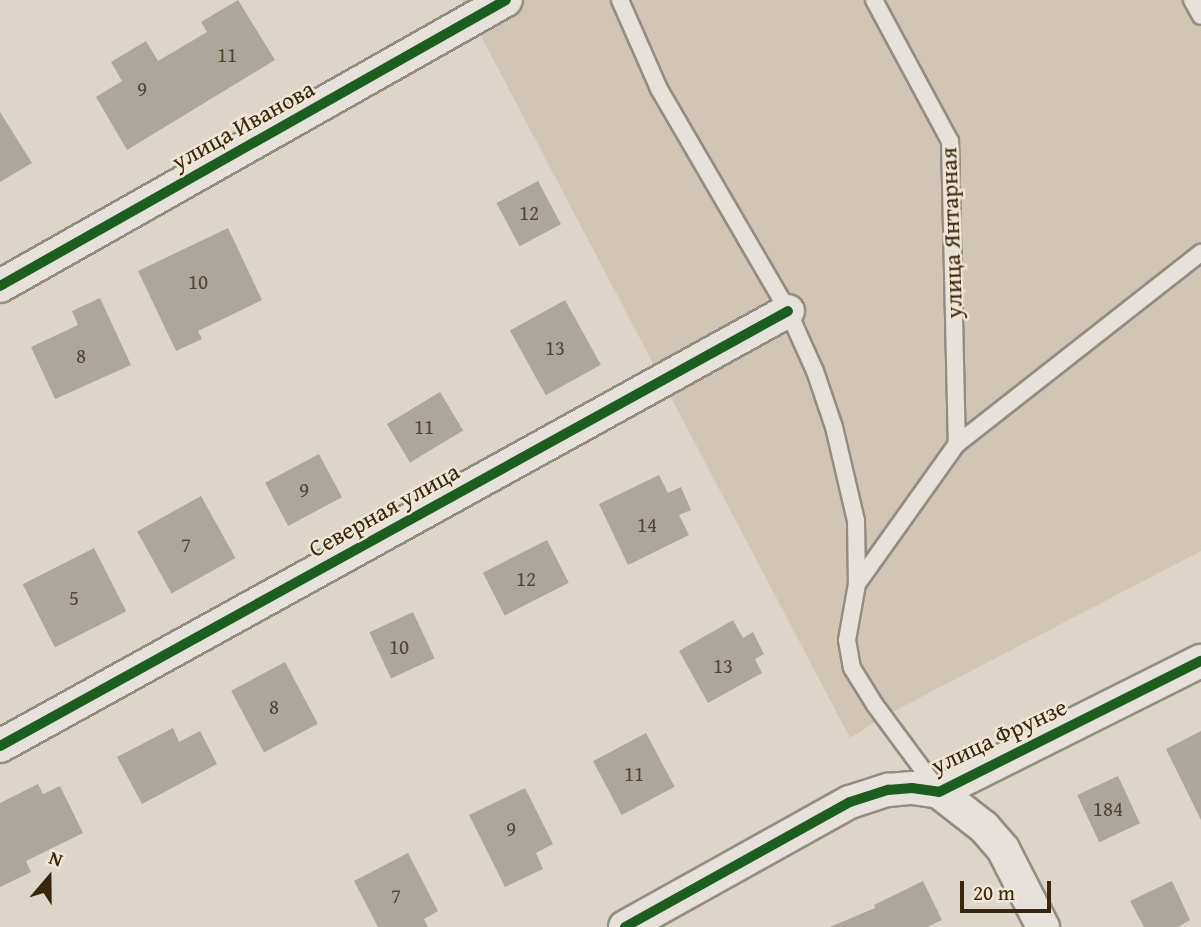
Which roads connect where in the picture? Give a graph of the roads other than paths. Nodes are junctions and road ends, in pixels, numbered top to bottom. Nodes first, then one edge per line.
1 (506, 0) edge
2 (620, 0) edge
3 (874, 0) edge
4 (1192, 0) edge
5 (1201, 16) edge
6 (1201, 253) edge
7 (0, 286) edge
8 (788, 311) junction
9 (957, 444) junction
10 (857, 584) junction
11 (1201, 661) edge
12 (0, 746) edge
13 (940, 792) junction
14 (635, 925) edge
15 (1043, 927) edge

1 - 7 street, улица Иванова
2 - 8 lane
3 - 9 lane, улица Янтарная
4 - 5 lane
6 - 9 lane
8 - 10 lane
8 - 12 street, Северная улица
9 - 10 lane
10 - 13 lane
11 - 13 street, улица Фрунзе
13 - 14 street, улица Фрунзе
13 - 15 street

